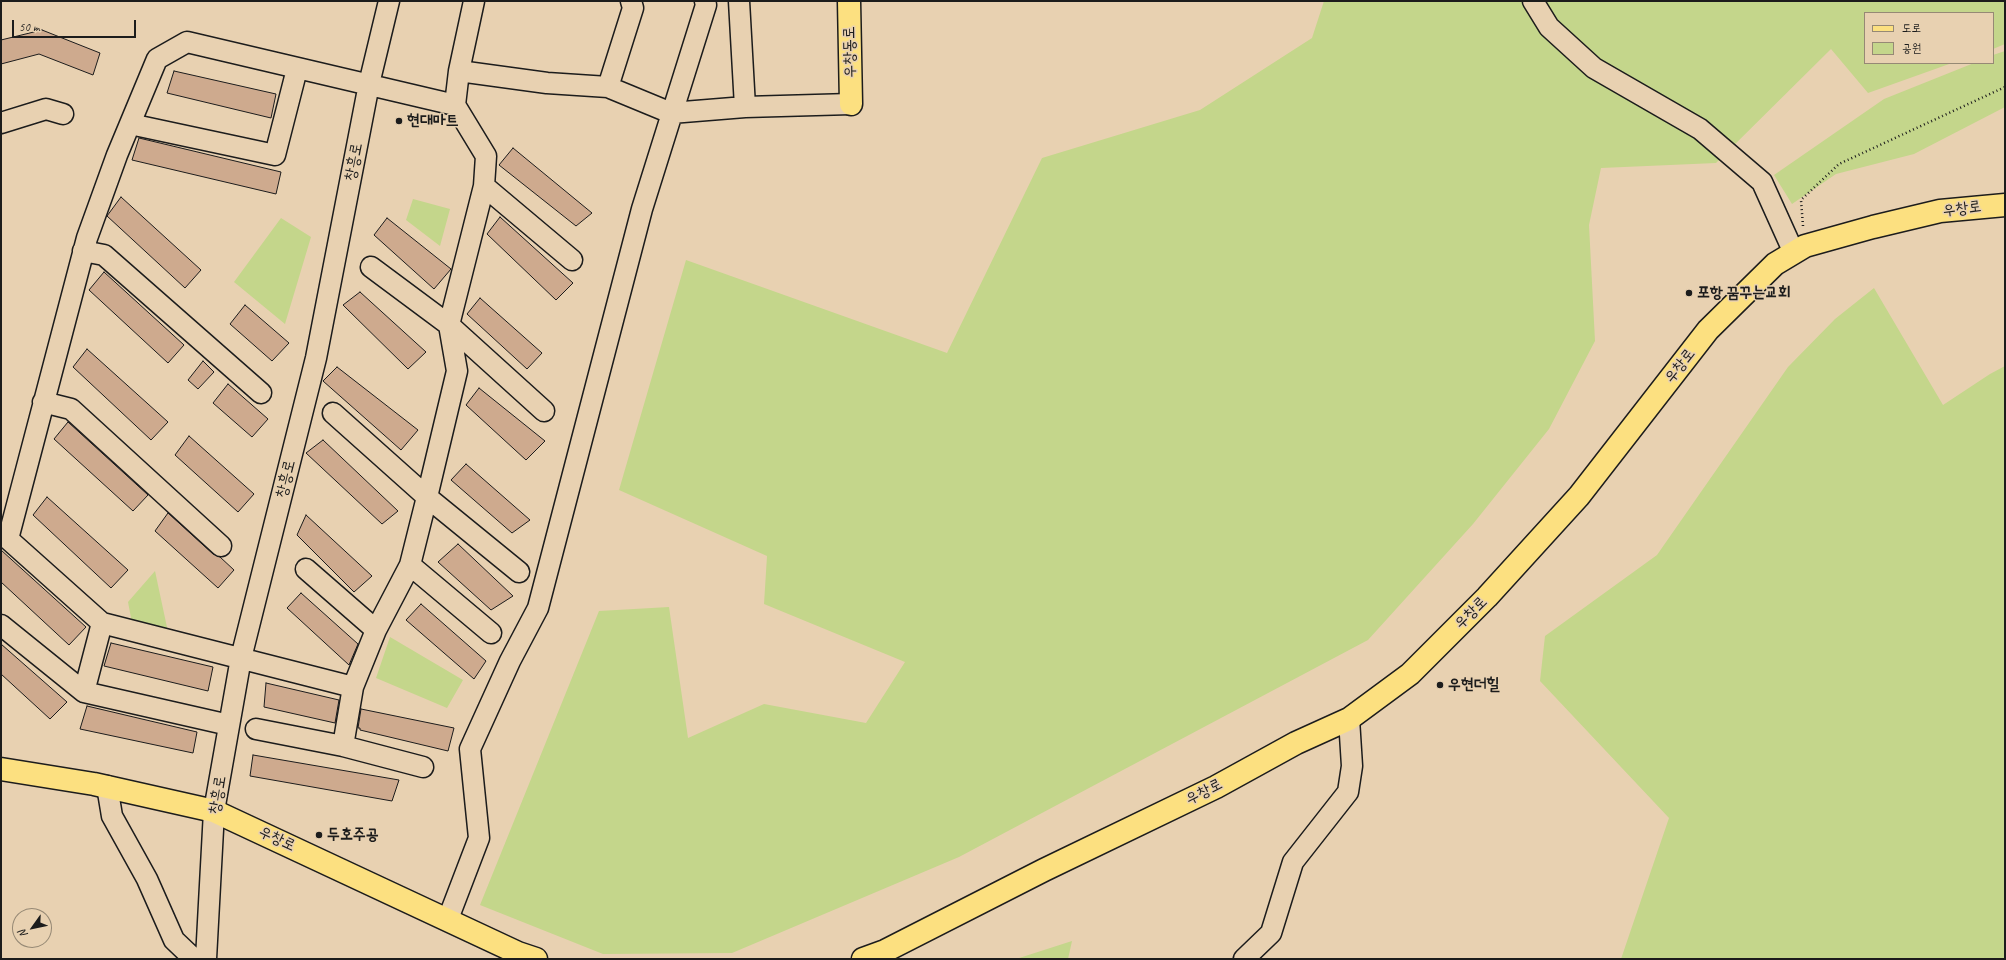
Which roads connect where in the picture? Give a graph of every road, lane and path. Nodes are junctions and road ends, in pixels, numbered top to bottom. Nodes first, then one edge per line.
1 (388, 1) edge
2 (474, 1) edge
3 (631, 1) edge
4 (705, 1) edge
5 (739, 1) edge
6 (849, 1) edge
7 (1533, 1) edge
8 (297, 69) junction
9 (459, 71) junction
10 (369, 84) junction
11 (608, 87) junction
12 (2005, 87) edge
13 (851, 104) joint
14 (455, 105) junction
15 (745, 107) junction
16 (671, 113) junction
17 (63, 114) dead end
18 (1, 123) edge
19 (130, 124) junction
20 (484, 186) junction
21 (2005, 205) edge
22 (1799, 249) junction
23 (83, 251) junction
24 (572, 260) dead end
25 (371, 267) dead end
26 (449, 325) junction
27 (261, 393) dead end
28 (42, 402) junction
29 (544, 411) dead end
30 (333, 413) dead end
31 (427, 497) junction
32 (221, 546) dead end
33 (410, 565) junction
34 (306, 569) dead end
35 (519, 572) dead end
36 (102, 623) junction
37 (1, 625) edge
38 (376, 630) junction
39 (491, 633) dead end
40 (241, 658) junction
41 (353, 687) junction
42 (84, 692) junction
43 (1349, 718) junction
44 (229, 725) junction
45 (256, 728) dead end
46 (343, 746) junction
47 (423, 767) dead end
48 (1, 769) edge
49 (107, 786) junction
50 (214, 811) junction
51 (448, 919) junction
52 (194, 959) edge
53 (206, 959) edge
54 (536, 959) edge
55 (863, 959) edge
56 (1244, 959) edge

1 - 10 street, 창흥로
2 - 9 street
3 - 11 street
4 - 16 street
5 - 15 street
6 - 13 main road, 우창동로
7 - 22 street
8 - 10 street
8 - 19 street
8 - 19 street
9 - 11 street
9 - 14 street
10 - 14 street
10 - 40 street, 창흥로
11 - 16 street
12 - 22 path
13 - 15 street
14 - 20 street
15 - 16 street
16 - 51 street
17 - 18 street
19 - 23 street
20 - 24 street
20 - 26 street
21 - 22 main road, 우창로
22 - 43 main road, 우창로
23 - 27 street
23 - 28 street
25 - 26 street
26 - 29 street
26 - 31 street
28 - 32 street
28 - 36 street
30 - 31 street
31 - 33 street
31 - 35 street
33 - 38 street
33 - 39 street
34 - 38 street
36 - 40 street
36 - 42 street
37 - 42 street
38 - 41 street
40 - 41 street
40 - 44 street, 창흥로
41 - 46 street
42 - 44 street
43 - 55 main road, 우창로
43 - 56 street
44 - 50 street, 창흥로
45 - 46 street
46 - 47 street
48 - 49 main road, 우창로
49 - 50 main road, 우창로
49 - 52 street
50 - 51 main road, 우창로
50 - 53 street, 창흥로
51 - 54 main road, 우창로

